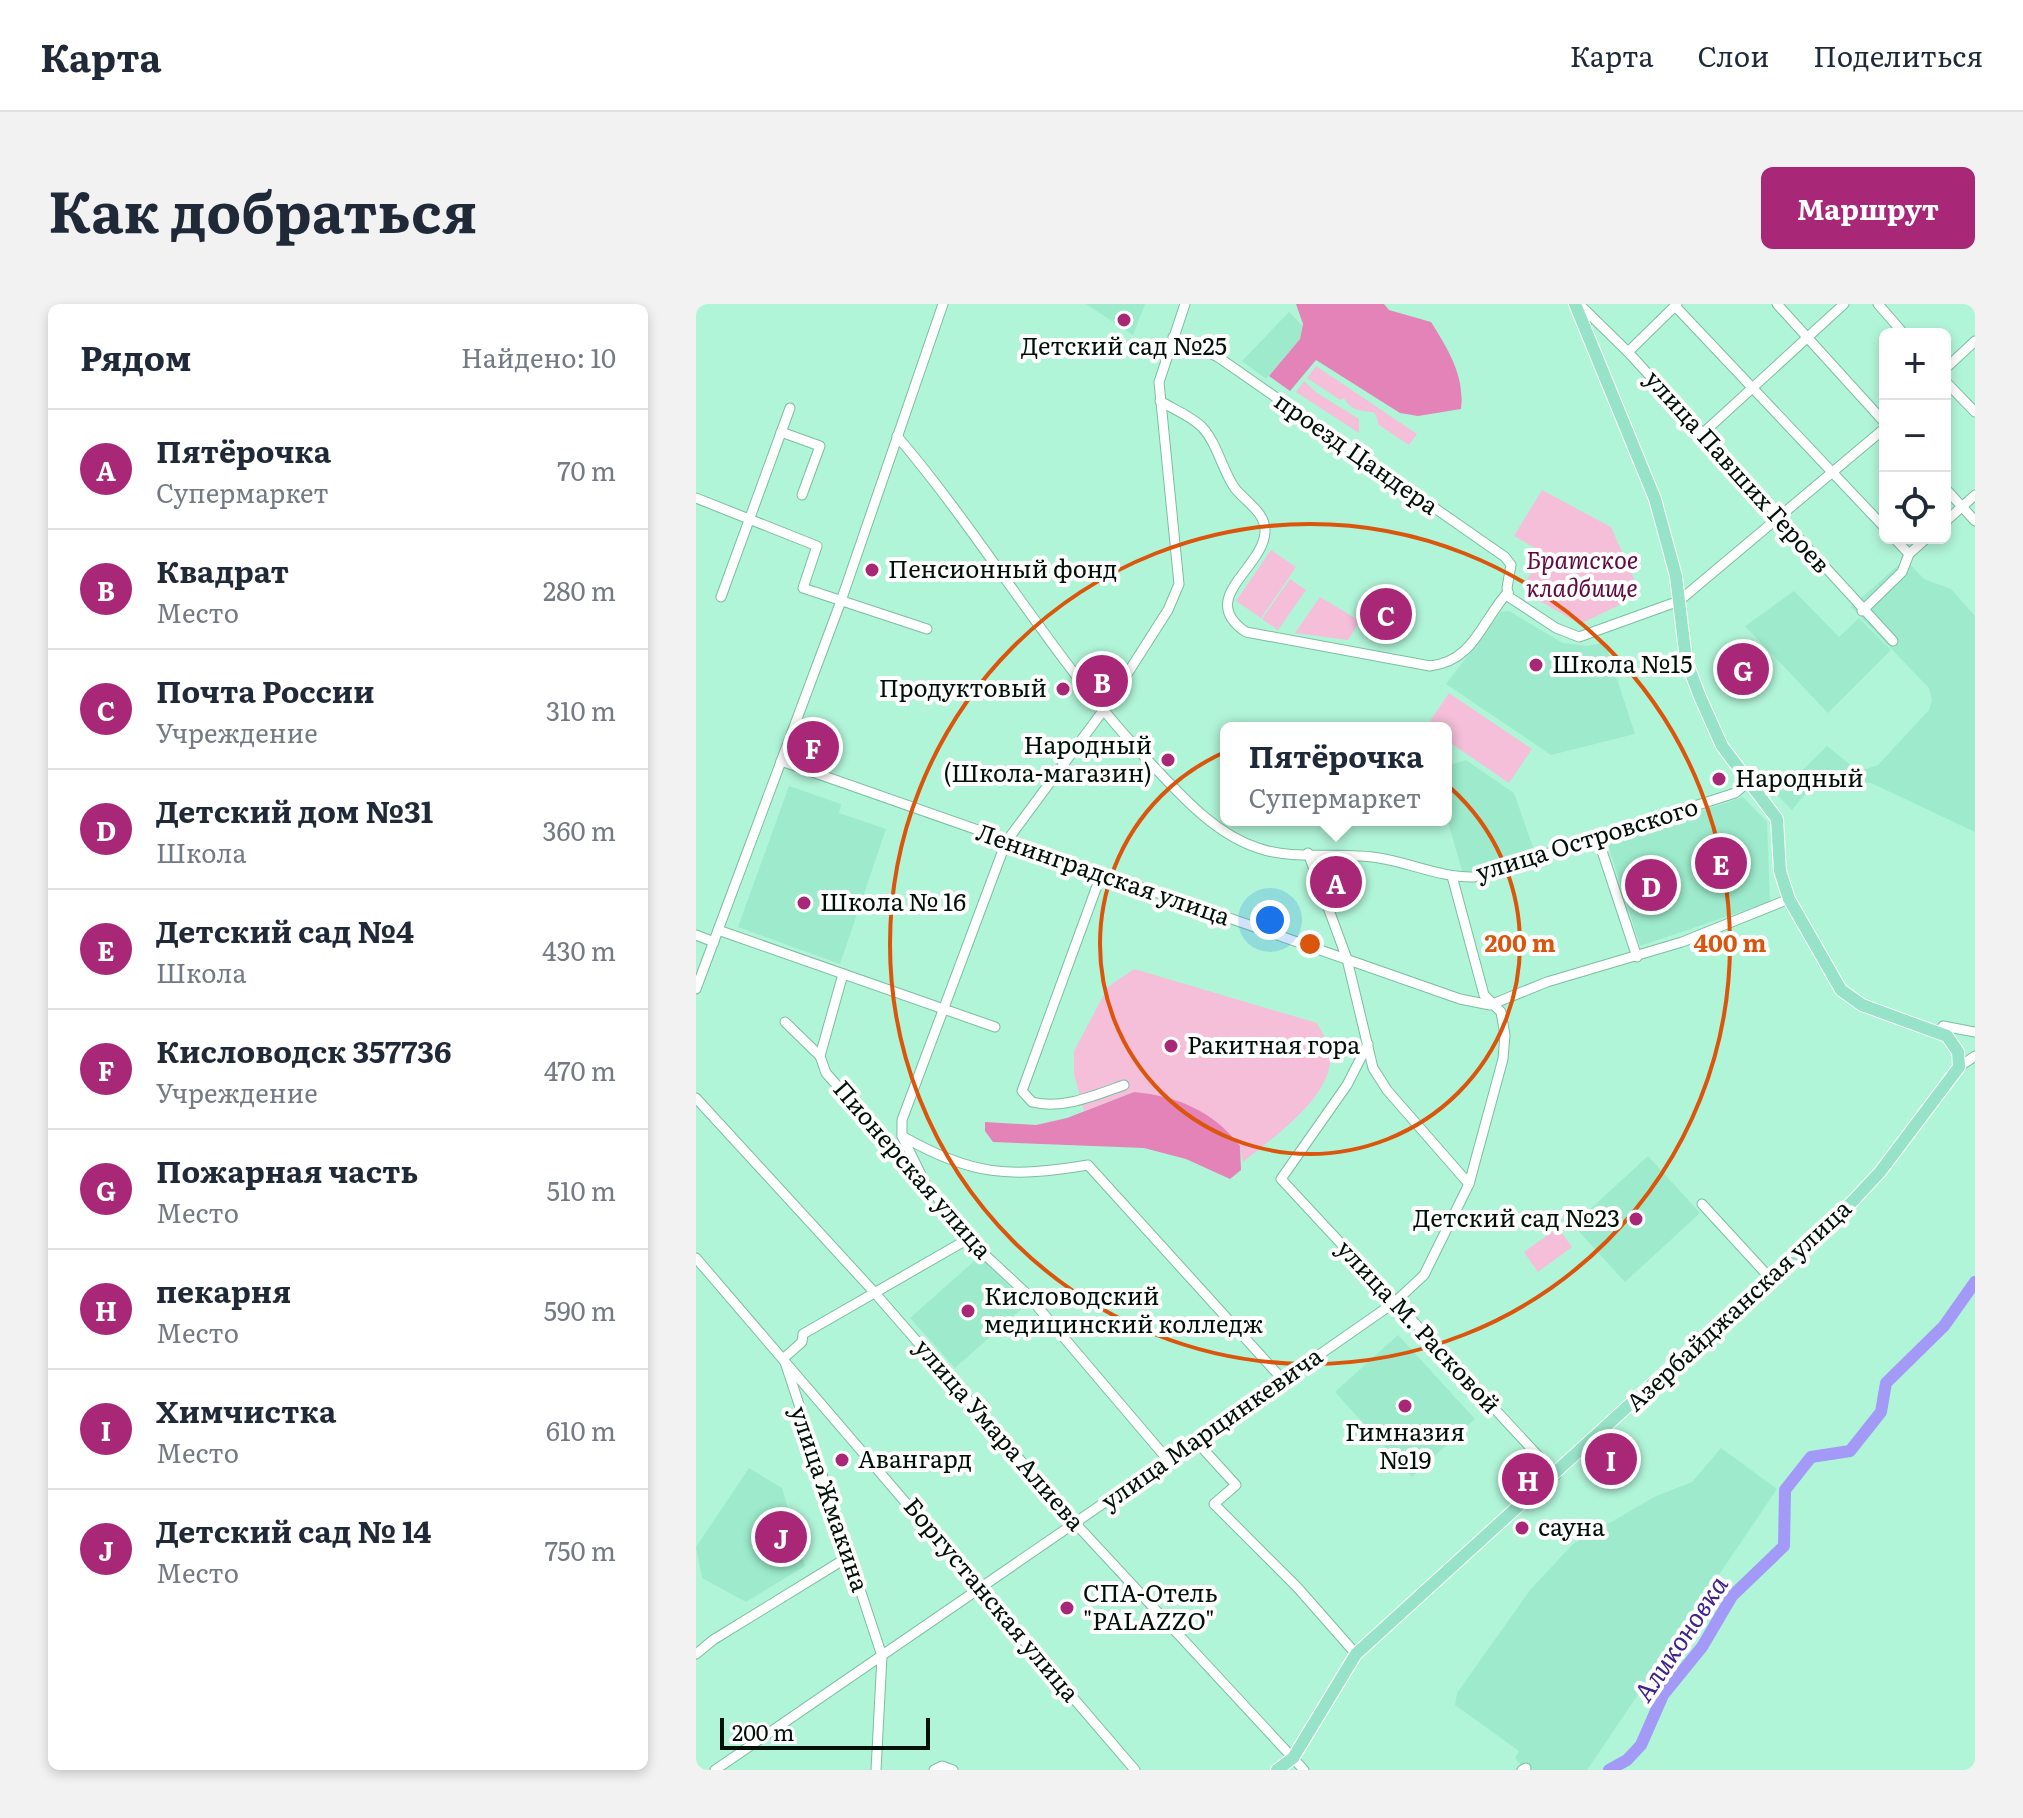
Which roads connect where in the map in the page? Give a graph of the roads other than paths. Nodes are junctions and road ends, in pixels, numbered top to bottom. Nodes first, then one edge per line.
1 (943, 304) edge
2 (1185, 304) edge
3 (1577, 304) edge
4 (1777, 304) edge
5 (1844, 304) edge
6 (1878, 304) edge
7 (1676, 305) edge
8 (1899, 328) edge
9 (1173, 337) junction
10 (1807, 337) junction
11 (1975, 341) edge
12 (1628, 352) junction
13 (1951, 363) edge
14 (1751, 386) junction
15 (1951, 387) edge
16 (1160, 401) junction
17 (790, 408) dead end
18 (1975, 412) edge
19 (1879, 418) edge
20 (1879, 431) edge
21 (781, 432) junction
22 (1702, 434) junction
23 (897, 436) junction
24 (1834, 472) junction
25 (802, 495) dead end
26 (1951, 495) edge
27 (1975, 495) edge
28 (696, 498) edge
29 (1962, 507) junction
30 (1951, 517) edge
31 (1781, 518) junction
32 (749, 520) junction
33 (1879, 521) edge
34 (1975, 521) edge
35 (1900, 544) edge
36 (1920, 544) edge
37 (1909, 554) junction
38 (1508, 592) junction
39 (721, 597) dead end
40 (841, 601) junction
41 (1679, 601) junction
42 (1862, 611) junction
43 (927, 629) dead end
44 (1893, 641) dead end
45 (1103, 711) junction
46 (781, 761) junction
47 (1747, 783) junction
48 (1598, 839) junction
49 (1006, 842) junction
50 (1308, 853) junction
51 (1101, 875) junction
52 (1452, 876) junction
53 (1789, 899) junction
54 (718, 930) junction
55 (696, 935) edge
56 (714, 942) junction
57 (1637, 957) junction
58 (1347, 959) junction
59 (843, 974) junction
60 (696, 989) edge
61 (1490, 1005) junction
62 (944, 1008) junction
63 (785, 1022) dead end
64 (995, 1027) dead end
65 (1940, 1032) junction
66 (1975, 1032) edge
67 (1368, 1044) junction
68 (820, 1056) junction
69 (1975, 1056) edge
70 (1959, 1067) junction
71 (1124, 1085) dead end
72 (696, 1098) edge
73 (902, 1136) junction
74 (1469, 1184) junction
75 (926, 1185) junction
76 (1702, 1204) dead end
77 (968, 1239) junction
78 (696, 1258) edge
79 (1770, 1278) junction
80 (874, 1292) junction
81 (1395, 1302) junction
82 (784, 1358) junction
83 (1283, 1380) junction
84 (1195, 1440) junction
85 (1168, 1460) junction
86 (1556, 1475) junction
87 (1075, 1523) junction
88 (848, 1557) junction
89 (982, 1588) junction
90 (696, 1654) edge
91 (1356, 1654) junction
92 (882, 1656) junction
93 (1293, 1758) junction
94 (715, 1770) edge
95 (876, 1770) edge
96 (934, 1770) edge
97 (953, 1770) edge
98 (1135, 1770) edge
99 (1277, 1770) edge
100 (1304, 1770) edge

1 - 23 street
2 - 9 street
3 - 12 street, улица Павших Героев
3 - 41 main road
4 - 10 street
5 - 10 street
6 - 8 street
7 - 12 street
7 - 14 street
9 - 16 street
9 - 38 street, проезд Цандера
10 - 14 street
10 - 19 street
11 - 13 street
12 - 22 street, улица Павших Героев
14 - 22 street
14 - 24 street
15 - 18 street
16 - 38 street
16 - 45 street
17 - 21 street
20 - 24 street
21 - 25 street
21 - 32 street
22 - 31 street, улица Павших Героев
23 - 40 street
23 - 45 street, улица Островского
24 - 31 street
24 - 33 street
26 - 29 street
27 - 29 street
28 - 32 street
29 - 30 street
29 - 34 street
31 - 41 street
31 - 42 street, улица Павших Героев
32 - 39 street
32 - 40 street
35 - 37 street
36 - 37 street
37 - 42 street
38 - 41 street
40 - 43 street
40 - 46 street
41 - 47 main road
42 - 44 street, улица Павших Героев
45 - 49 street
45 - 50 street, улица Островского
46 - 49 street, Ленинградская улица
46 - 54 street
47 - 48 street, улица Островского
47 - 53 main road
48 - 52 street, улица Островского
48 - 57 street
49 - 51 street, Ленинградская улица
49 - 62 street
50 - 52 street, улица Островского
50 - 58 street
51 - 58 street, Ленинградская улица
51 - 71 street
52 - 61 street, улица Марцинкевича
53 - 57 street
53 - 65 main road
54 - 56 street
54 - 59 street
55 - 56 street
56 - 60 street
57 - 61 street
58 - 61 street, Ленинградская улица
58 - 67 street
59 - 62 street
59 - 68 street
61 - 74 street, улица Марцинкевича
62 - 64 street
62 - 73 street
63 - 68 street, Пионерская улица
65 - 66 street
65 - 70 main road
67 - 74 street
67 - 81 street, улица М. Расковой
68 - 75 street, Пионерская улица
69 - 70 street
70 - 79 main road, Азербайджанская улица
72 - 80 street, улица Умара Алиева
73 - 75 street
73 - 83 street
74 - 81 street, улица Марцинкевича
75 - 77 street, Пионерская улица
76 - 79 street
77 - 80 street
77 - 85 street, Пионерская улица
78 - 82 street, улица Жмакина
79 - 86 main road, Азербайджанская улица
80 - 82 street
80 - 87 street, улица Умара Алиева
81 - 83 street, улица Марцинкевича
81 - 86 street, улица М. Расковой
82 - 88 street, улица Жмакина
82 - 89 street, Боргустанская улица
83 - 84 street, улица Марцинкевича
84 - 85 street, улица Марцинкевича
84 - 91 street
85 - 87 street, улица Марцинкевича
86 - 91 main road, Азербайджанская улица
87 - 89 street, улица Марцинкевича
87 - 93 street, улица Умара Алиева
88 - 90 street
88 - 92 street, улица Жмакина
89 - 92 street, улица Марцинкевича
89 - 98 street, Боргустанская улица
91 - 93 main road, Азербайджанская улица
92 - 94 street, улица Марцинкевича
92 - 95 street, улица Жмакина
93 - 99 main road
93 - 100 street, улица Умара Алиева
96 - 97 street

